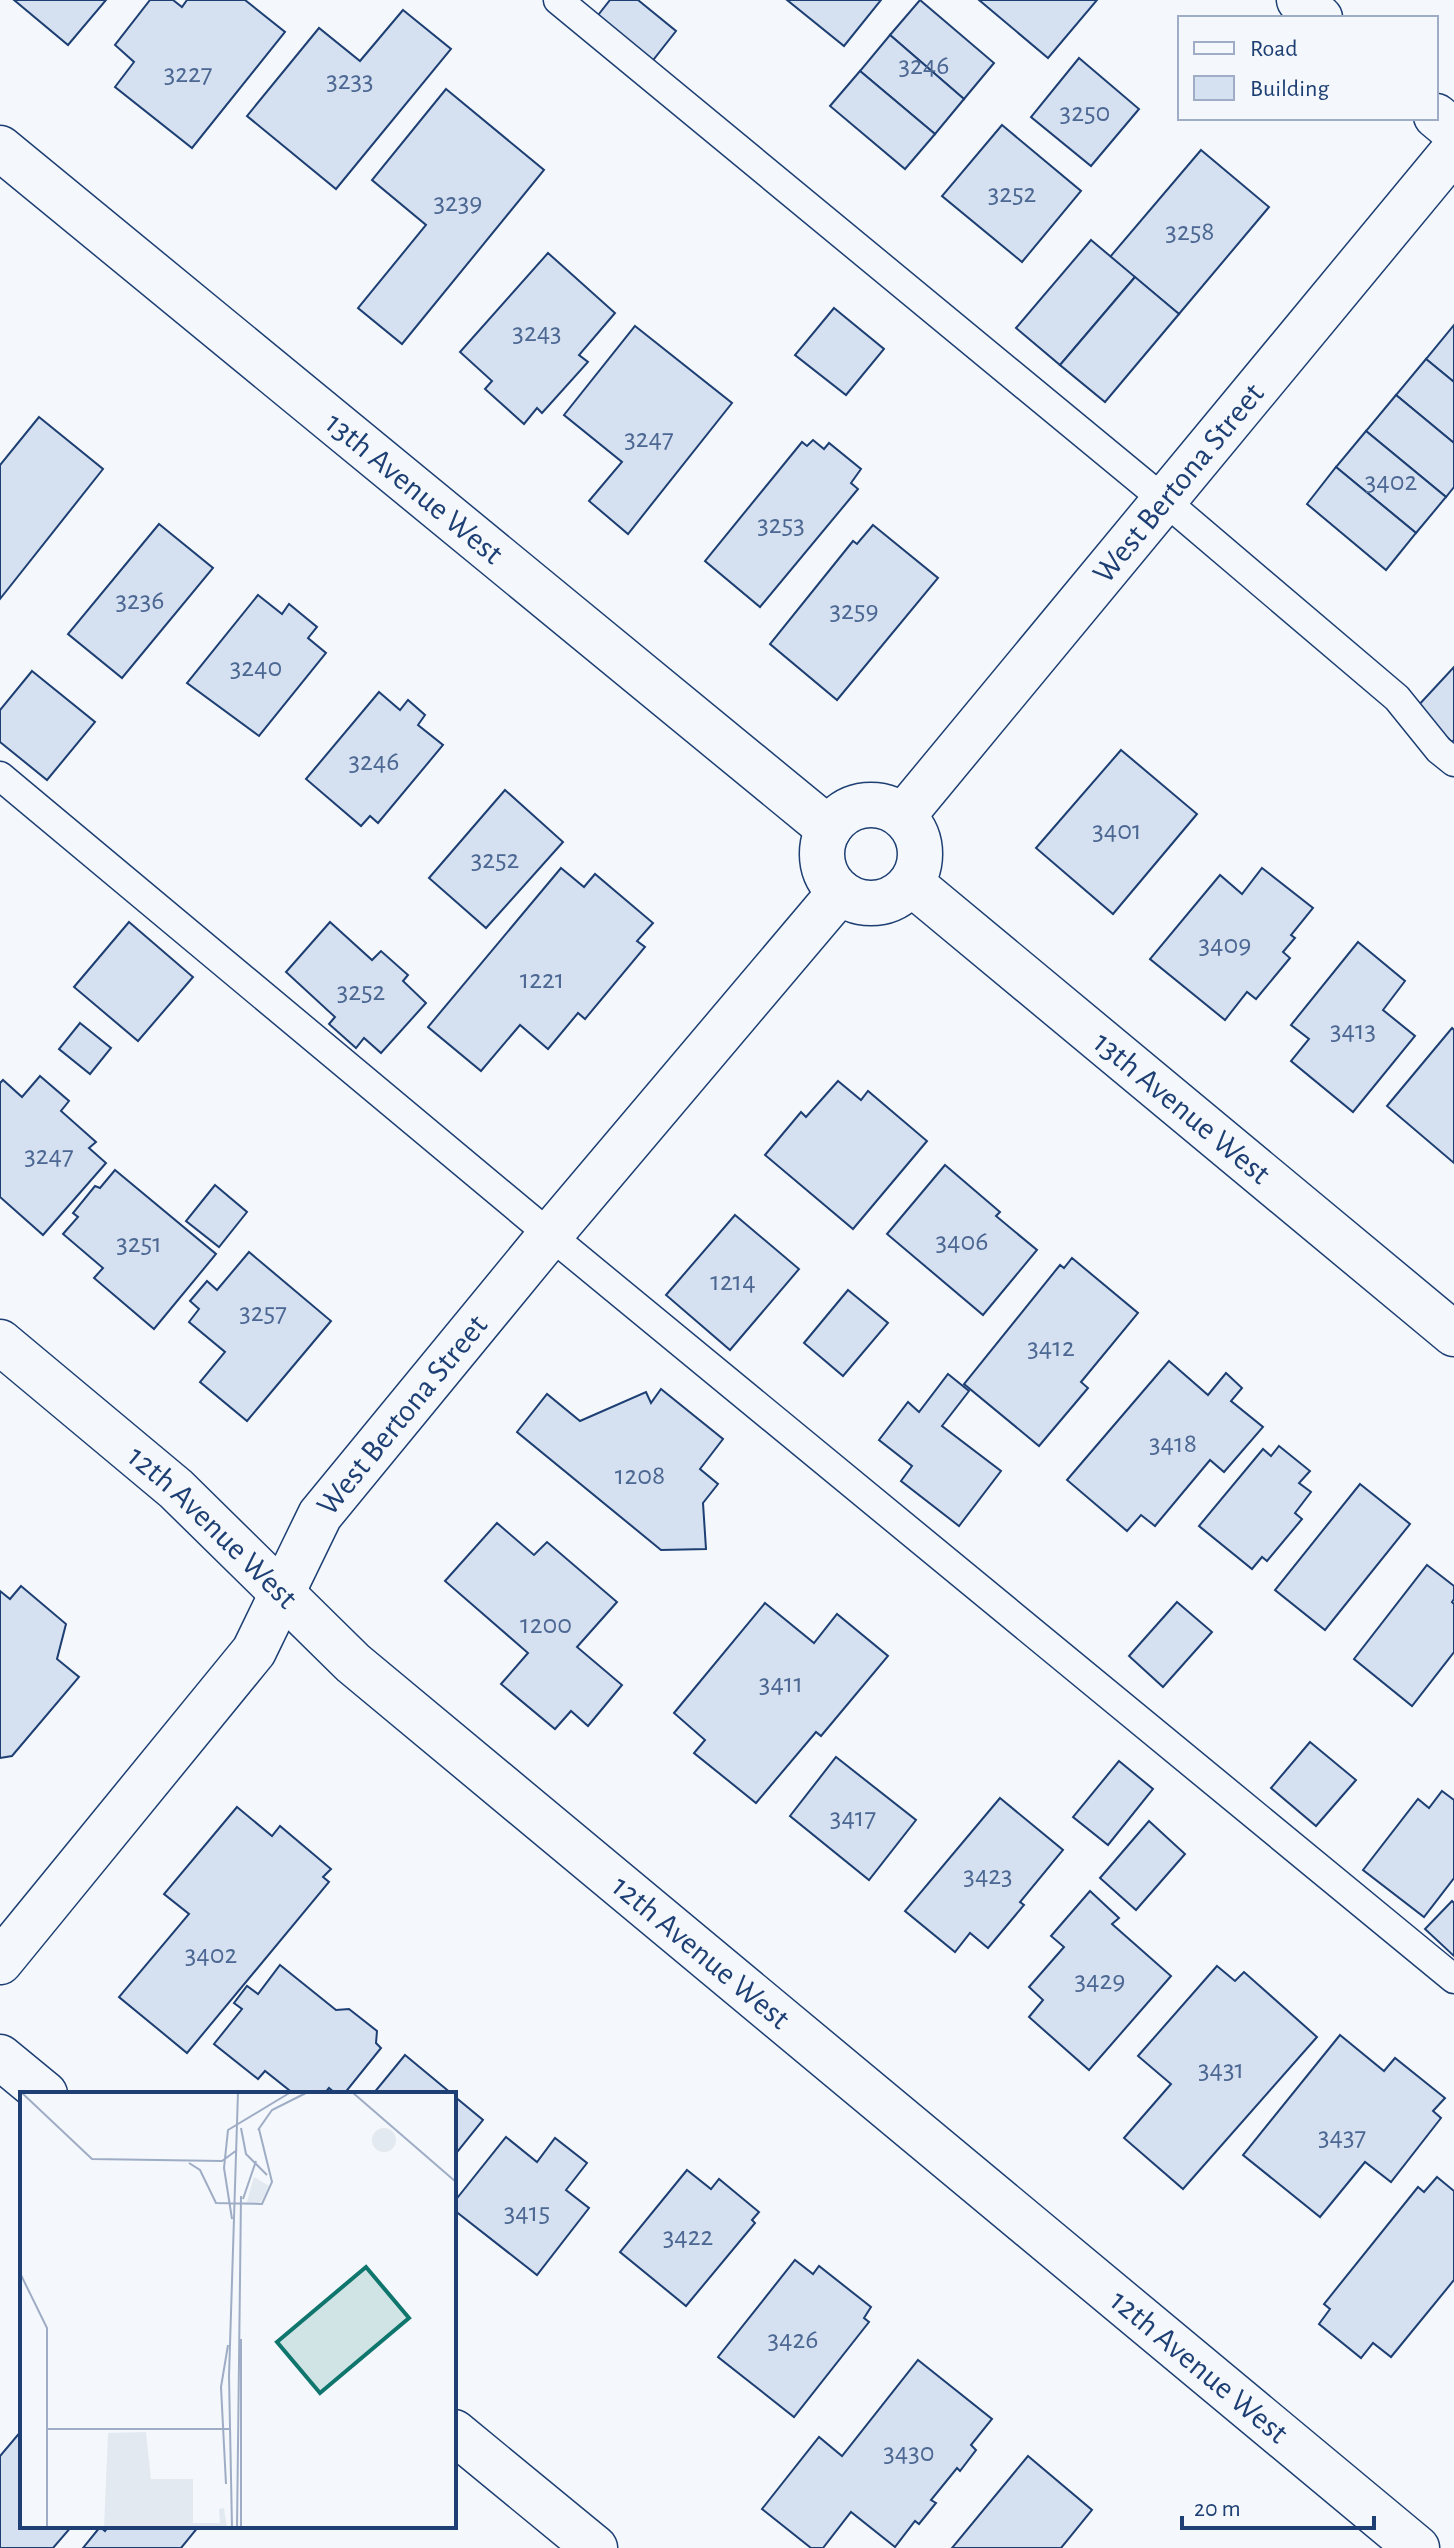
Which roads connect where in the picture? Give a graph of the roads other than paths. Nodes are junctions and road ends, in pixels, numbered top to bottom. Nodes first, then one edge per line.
1 (558, 0) edge
2 (1299, 0) edge
3 (1318, 16) edge
4 (1438, 118) edge
5 (1454, 131) edge
6 (0, 148) edge
7 (1454, 150) edge
8 (1164, 500) junction
9 (1454, 762) edge
10 (0, 776) edge
11 (903, 816) junction
12 (829, 829) junction
13 (911, 883) junction
14 (840, 892) junction
15 (550, 1235) junction
16 (1454, 1334) edge
17 (0, 1342) edge
18 (283, 1592) junction
19 (0, 1962) edge
20 (1454, 1979) edge
21 (0, 2057) edge
22 (43, 2092) edge
23 (456, 2434) edge
24 (595, 2548) edge
25 (1417, 2548) edge

1 - 8 lane
2 - 3 street
4 - 5 street
6 - 12 street, 13th Avenue West
7 - 8 street, West Bertona Street
8 - 9 lane
8 - 11 street, West Bertona Street
10 - 15 lane
11 - 12 street
11 - 13 street
12 - 14 street
13 - 14 street
13 - 16 street, 13th Avenue West
14 - 15 street, West Bertona Street
15 - 18 street, West Bertona Street
15 - 20 lane
17 - 18 street, 12th Avenue West
18 - 19 street, West Bertona Street
18 - 25 street, 12th Avenue West
21 - 22 street
23 - 24 street

